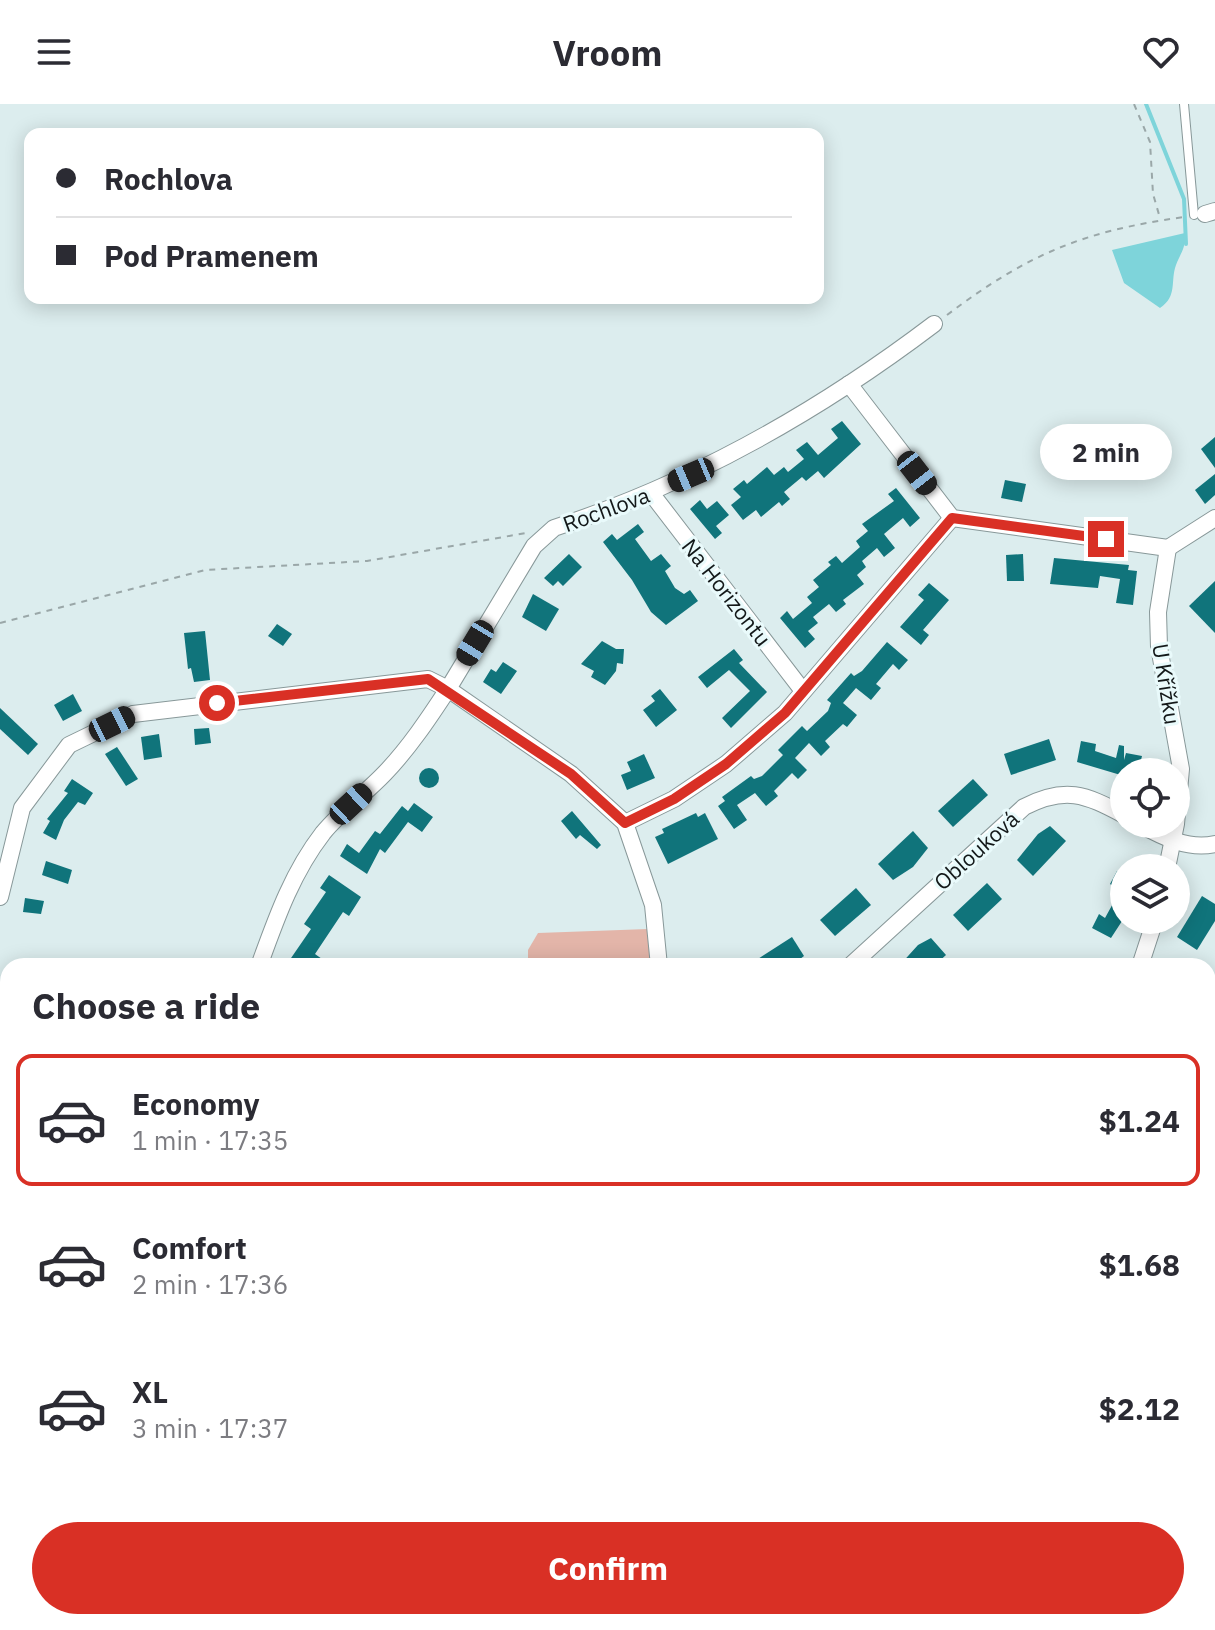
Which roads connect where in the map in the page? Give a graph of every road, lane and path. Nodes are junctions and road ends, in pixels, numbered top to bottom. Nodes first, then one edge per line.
1 (1134, 104) edge
2 (1184, 104) edge
3 (1205, 213) edge
4 (1160, 220) junction
5 (934, 324) joint
6 (849, 384) junction
7 (651, 493) junction
8 (952, 518) junction
9 (1215, 518) edge
10 (527, 533) dead end
11 (1168, 548) junction
12 (0, 623) edge
13 (448, 689) junction
14 (803, 691) junction
15 (1110, 807) edge
16 (625, 823) junction
17 (1168, 838) edge
18 (1174, 841) junction
19 (1215, 844) edge
20 (1171, 854) edge
21 (0, 897) edge
22 (1150, 934) edge
23 (262, 958) edge
24 (658, 958) edge
25 (859, 958) edge
26 (1143, 958) edge

1 - 4 path
2 - 3 lane
3 - 4 path
4 - 5 path
5 - 6 street, Rochlova
6 - 7 street, Rochlova
6 - 8 street
7 - 13 street, Rochlova
7 - 14 street, Na Horizontu
8 - 11 street
8 - 14 street
9 - 11 street
10 - 12 path
11 - 18 street, U Křížku
13 - 16 street
13 - 21 street
13 - 23 street, Rochlova
14 - 16 street
15 - 25 street, Oblouková
16 - 24 street
17 - 18 street
18 - 19 street
18 - 20 street, U Křížku
22 - 26 street

